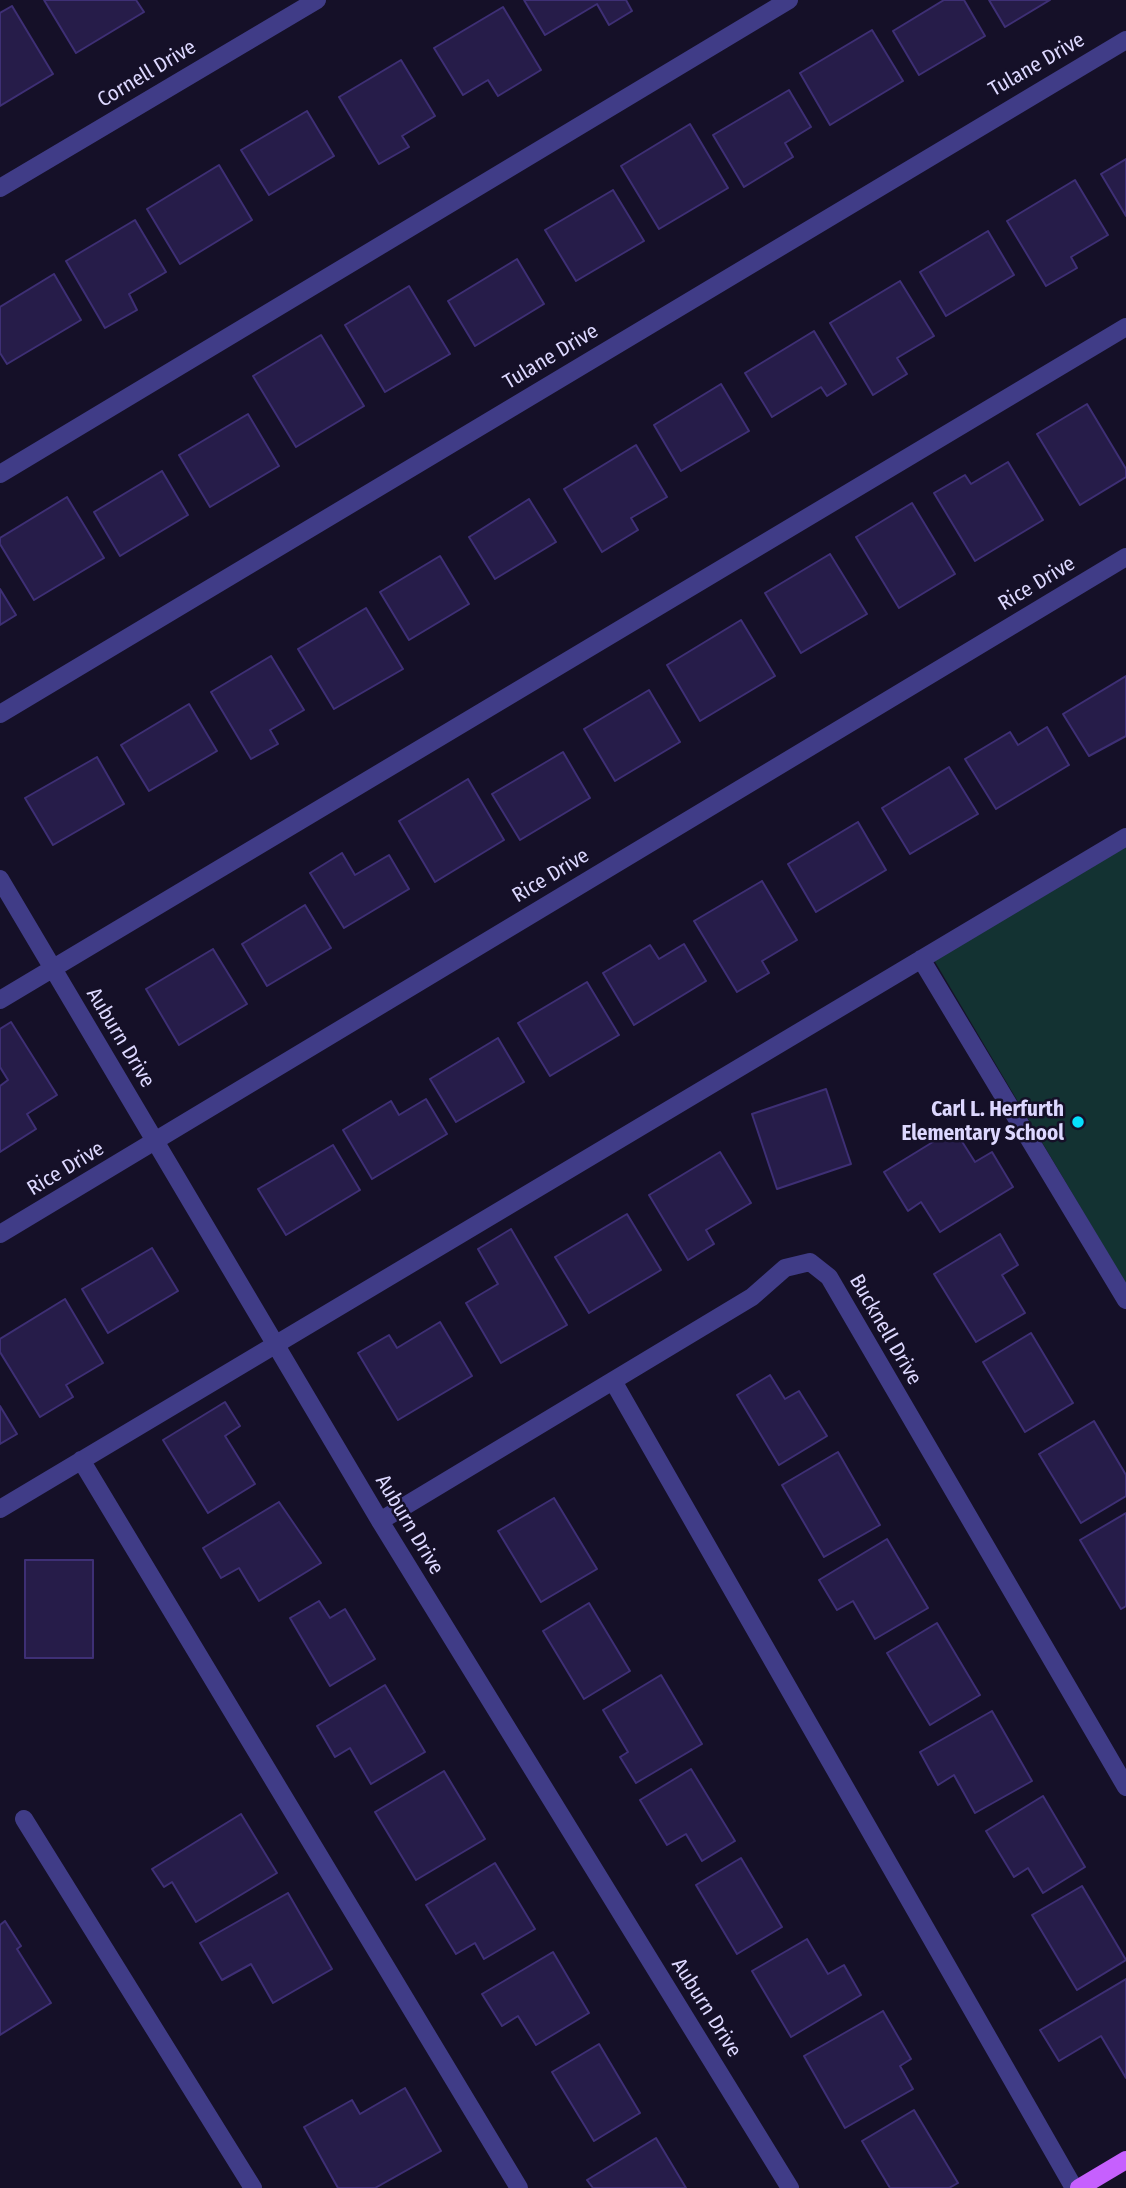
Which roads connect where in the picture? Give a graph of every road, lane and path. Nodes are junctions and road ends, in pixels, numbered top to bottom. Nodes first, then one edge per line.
1 (317, 0) edge
2 (789, 0) edge
3 (1126, 40) edge
4 (0, 188) edge
5 (1126, 327) edge
6 (0, 474) edge
7 (1126, 558) edge
8 (0, 715) edge
9 (1126, 836) edge
10 (0, 879) edge
11 (921, 959) junction
12 (53, 969) junction
13 (0, 1000) edge
14 (156, 1143) junction
15 (0, 1234) edge
16 (1126, 1300) edge
17 (275, 1344) junction
18 (612, 1381) junction
19 (81, 1460) junction
20 (0, 1509) edge
21 (380, 1521) junction
22 (1126, 1787) edge
23 (24, 1819) dead end
24 (1126, 2160) edge
25 (253, 2188) edge
26 (519, 2188) edge
27 (790, 2188) edge
28 (1077, 2188) edge

1 - 4 street, Cornell Drive
2 - 6 street
3 - 8 street, Tulane Drive
5 - 12 street
7 - 14 street, Rice Drive
9 - 11 street
10 - 12 street, Auburn Drive
11 - 16 street
11 - 17 street
12 - 13 street
12 - 14 street, Auburn Drive
14 - 15 street, Rice Drive
14 - 17 street, Auburn Drive
17 - 19 street
17 - 21 street, Auburn Drive
18 - 21 street, Bucknell Drive
18 - 22 street, Bucknell Drive
18 - 28 street
19 - 20 street
19 - 26 street
21 - 27 street, Auburn Drive
23 - 25 street
24 - 28 main road

